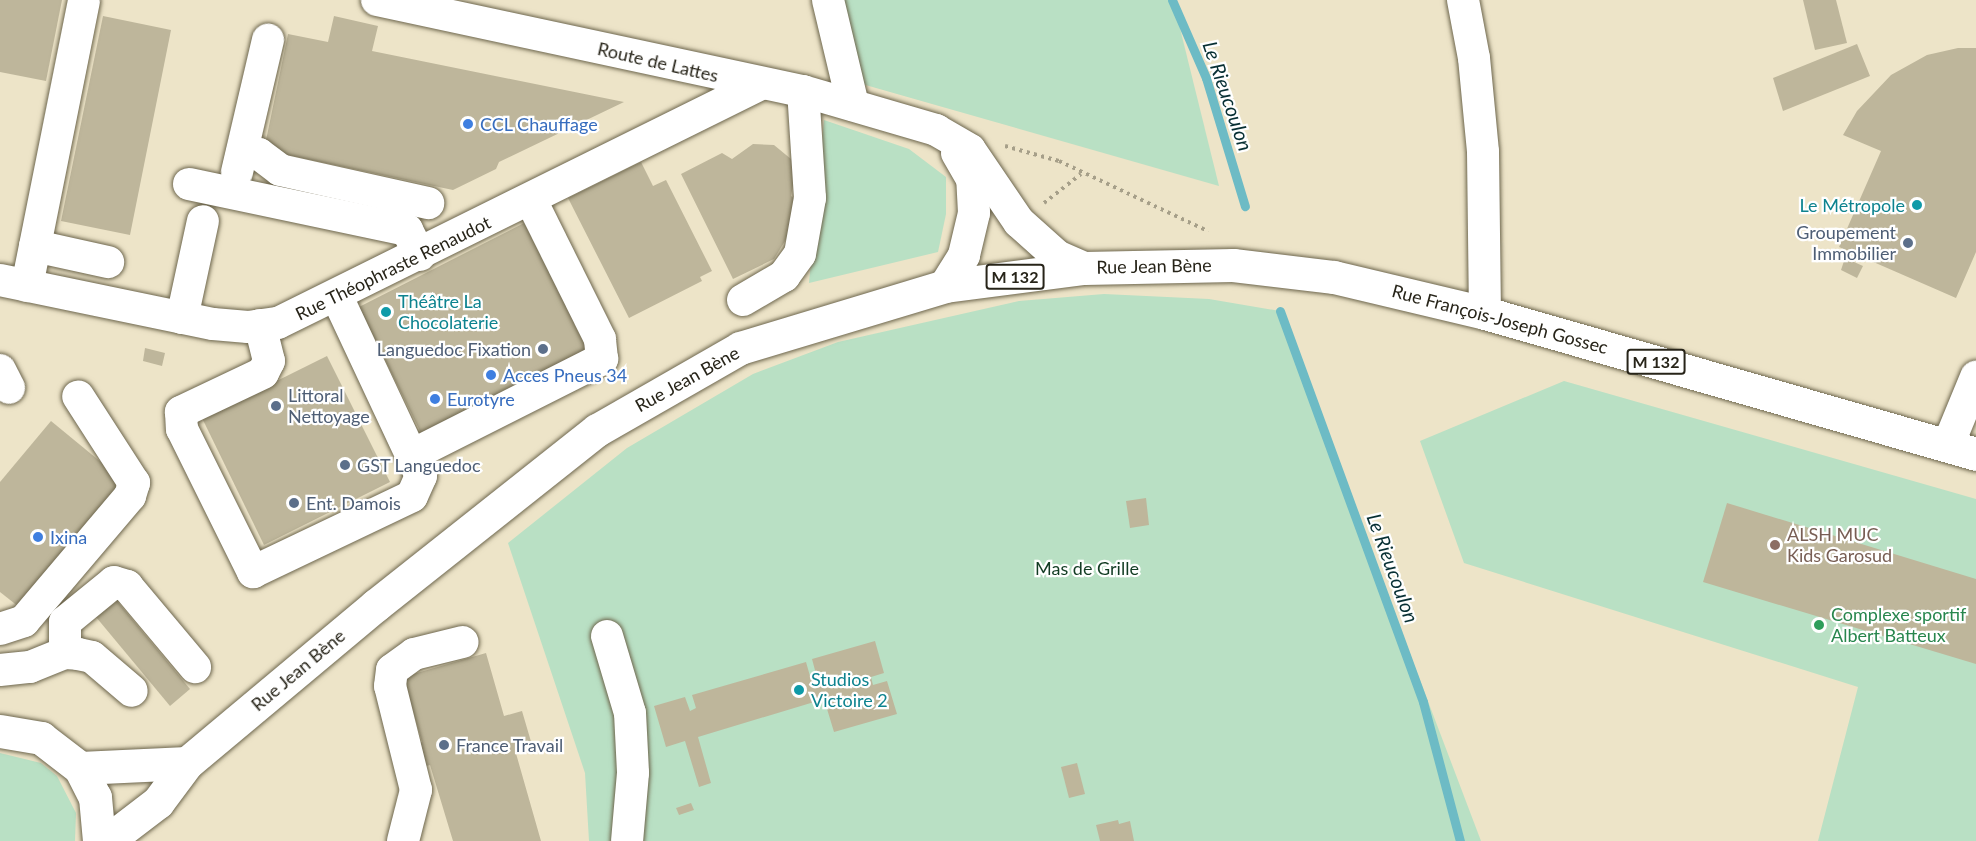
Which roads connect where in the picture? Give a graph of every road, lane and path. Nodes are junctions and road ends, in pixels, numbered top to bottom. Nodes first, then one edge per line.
1 (377, 0) edge
2 (828, 0) edge
3 (1463, 0) edge
4 (84, 2) dead end
5 (480, 11) edge
6 (268, 40) dead end
7 (759, 85) junction
8 (803, 91) junction
9 (853, 105) junction
10 (936, 130) junction
11 (242, 153) junction
12 (189, 184) dead end
13 (232, 193) junction
14 (531, 200) junction
15 (428, 203) dead end
16 (203, 221) dead end
17 (35, 246) junction
18 (420, 255) junction
19 (108, 262) dead end
20 (1084, 268) junction
21 (1334, 277) joint
22 (13, 283) edge
23 (945, 286) junction
24 (337, 297) junction
25 (743, 300) dead end
26 (1485, 313) junction
27 (182, 318) junction
28 (260, 325) junction
29 (1976, 376) edge
30 (78, 396) dead end
31 (1962, 450) edge
32 (414, 454) junction
33 (0, 629) edge
34 (607, 636) dead end
35 (463, 642) dead end
36 (65, 653) junction
37 (195, 668) dead end
38 (0, 670) edge
39 (132, 691) dead end
40 (0, 730) edge
41 (187, 764) junction
42 (80, 768) junction
43 (99, 841) edge
44 (107, 841) edge
45 (403, 841) edge
46 (627, 841) edge

1 - 5 street, Route de Lattes / M 132
2 - 9 street
3 - 26 street
4 - 17 street
5 - 7 street, Route de Lattes / M 132
6 - 11 street
7 - 8 street, Route de Lattes / M 132
7 - 14 street, Rue Théophraste Renaudot
8 - 9 street, Route de Lattes / M 132
8 - 25 street
9 - 10 street, Route de Lattes / M 132
10 - 20 street, Route de Lattes / M 132
10 - 23 street, M 132
11 - 13 street
11 - 15 street
12 - 13 street
13 - 18 street
14 - 18 street, Rue Théophraste Renaudot
14 - 32 street
16 - 27 street
17 - 19 street
17 - 22 street
18 - 24 street, Rue Théophraste Renaudot
20 - 21 main road, Rue Jean Bène / M 132
20 - 23 main road, Rue Jean Bène / M 132
21 - 26 main road, Rue François-Joseph Gossec / M 132
22 - 27 street, Rue Théophraste Renaudot
23 - 41 main road, Rue Jean Bène
24 - 28 street, Rue Théophraste Renaudot
24 - 32 street
26 - 31 main road, Rue François-Joseph Gossec / M 132
27 - 28 street, Rue Théophraste Renaudot
28 - 32 street
29 - 31 street
30 - 33 street
34 - 46 street
35 - 45 street
36 - 37 street
36 - 38 street
36 - 39 street
40 - 42 main road
41 - 42 main road
41 - 44 main road, Rue Jean Bène
42 - 43 main road

